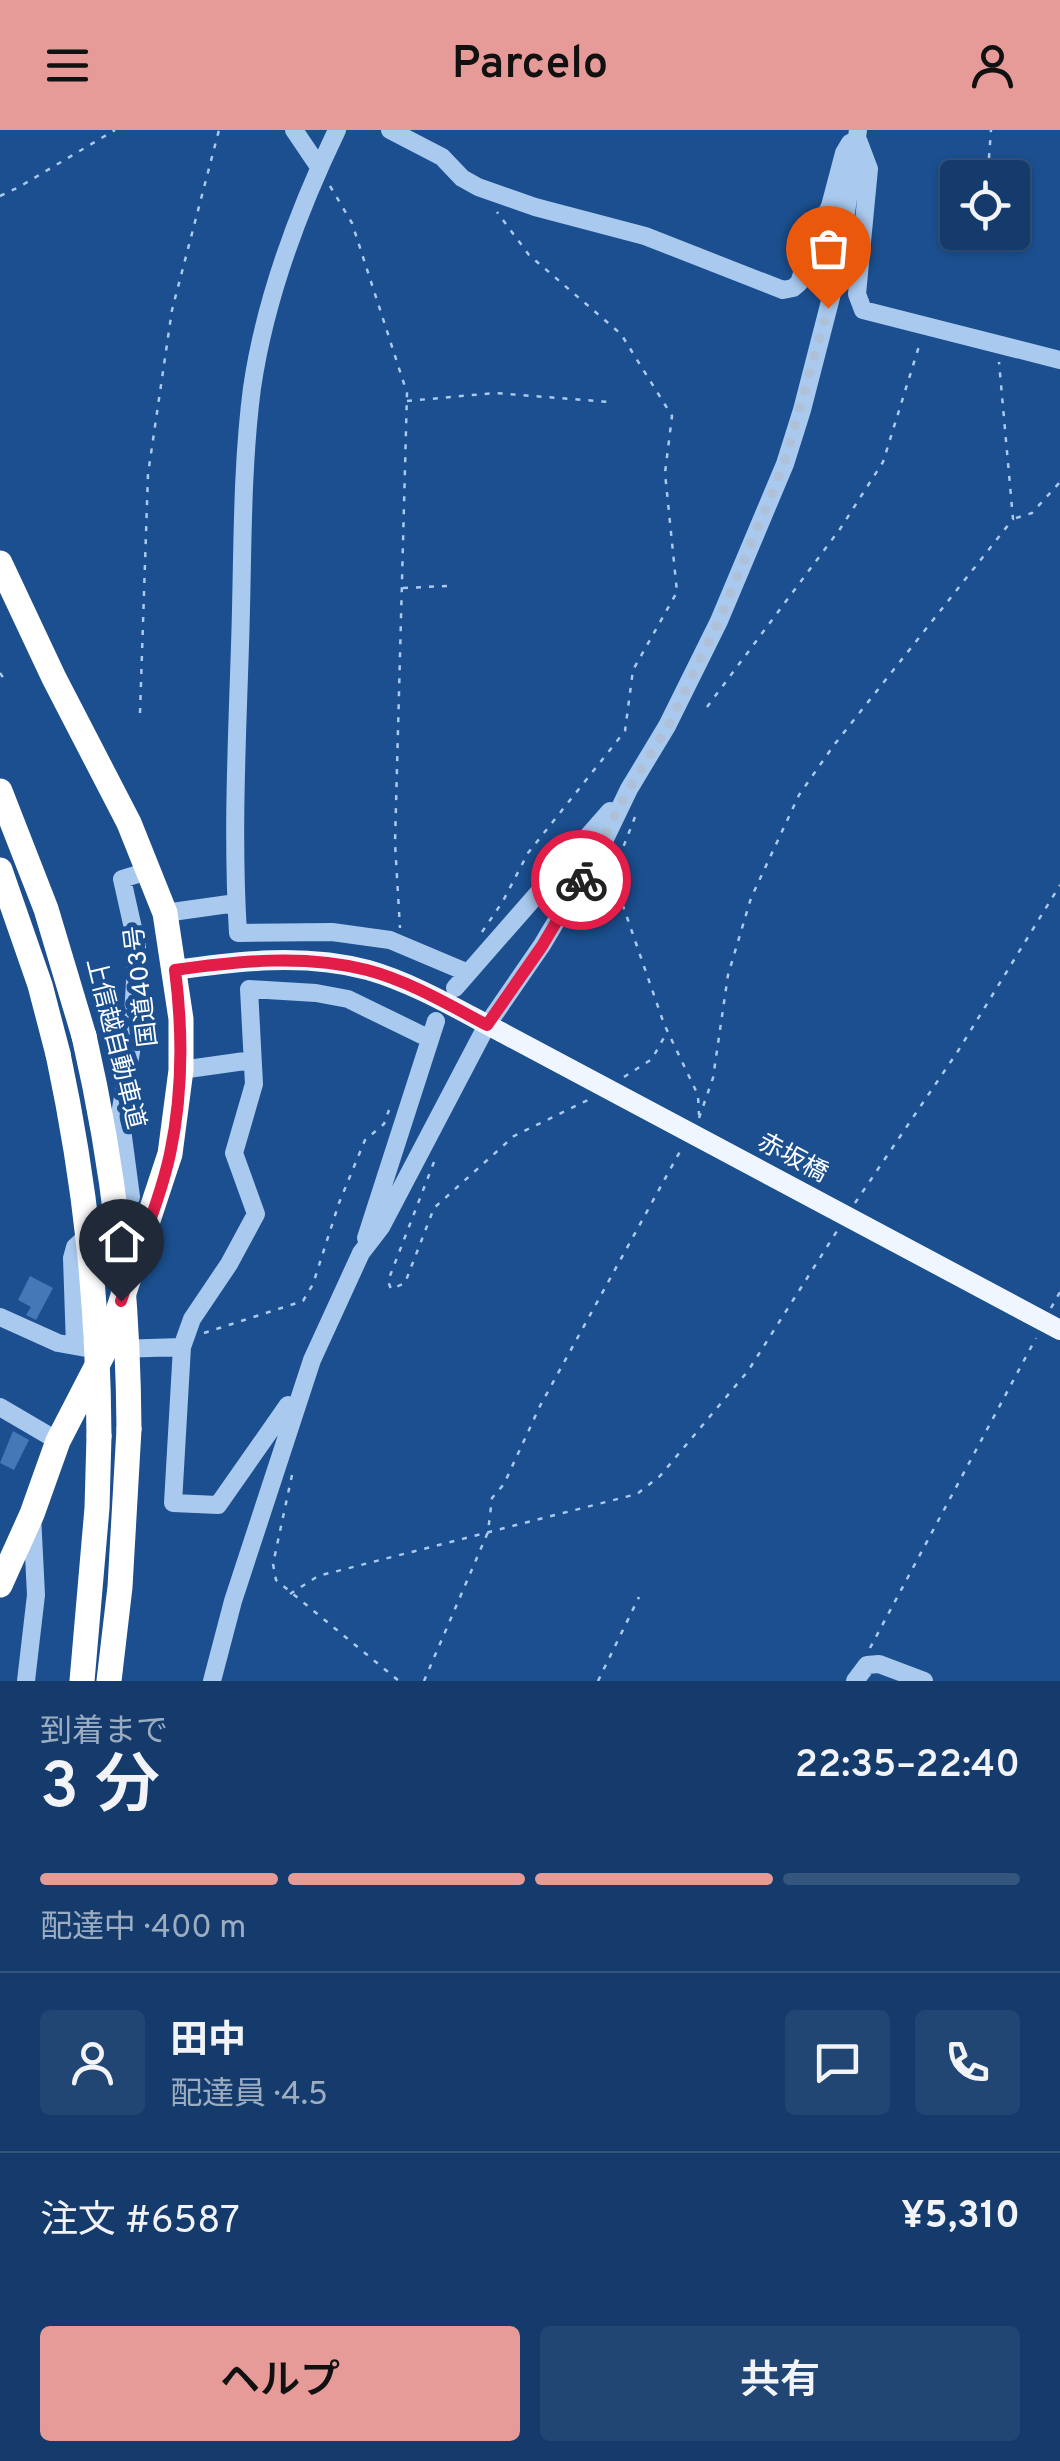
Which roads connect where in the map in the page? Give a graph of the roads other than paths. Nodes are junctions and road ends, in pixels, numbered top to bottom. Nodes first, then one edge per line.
1 (294, 130) edge
2 (337, 130) edge
3 (390, 130) edge
4 (858, 135) edge
5 (319, 167) junction
6 (1060, 360) edge
7 (0, 563) edge
8 (629, 789) junction
9 (0, 791) edge
10 (0, 870) edge
11 (148, 871) junction
12 (236, 903) junction
13 (165, 913) junction
14 (175, 970) junction
15 (436, 1021) dead end
16 (494, 1029) junction
17 (430, 1040) junction
18 (252, 1060) junction
19 (181, 1070) junction
20 (361, 1253) junction
21 (0, 1317) edge
22 (1050, 1324) edge
23 (183, 1343) junction
24 (75, 1346) junction
25 (105, 1350) junction
26 (312, 1360) junction
27 (0, 1407) edge
28 (58, 1441) junction
29 (32, 1514) junction
30 (0, 1585) edge
31 (26, 1681) edge
32 (82, 1681) edge
33 (109, 1681) edge
34 (212, 1681) edge
35 (855, 1681) edge
36 (924, 1681) edge

1 - 5 street
2 - 5 street
3 - 4 street
4 - 6 street
4 - 8 street
5 - 12 street
7 - 11 highway, 国道403号
8 - 12 street
8 - 16 street
9 - 33 highway, 上信越自動車道, bridge
10 - 32 highway, bridge
11 - 13 highway, 国道403号
11 - 24 street
12 - 13 street
13 - 14 highway, 国道403号
14 - 16 main road, 赤坂橋
14 - 19 highway, 国道403号
15 - 17 street
16 - 20 street
16 - 22 main road, 赤坂橋, bridge
17 - 18 street
17 - 20 street
18 - 19 street
18 - 23 street
19 - 25 highway, 国道403号
20 - 26 street
21 - 24 street
23 - 25 street
23 - 26 street
24 - 25 street
25 - 28 highway, 国道403号
26 - 34 street
27 - 28 street
28 - 29 highway, 国道403号
29 - 30 highway, 国道403号
29 - 31 street
35 - 36 street

